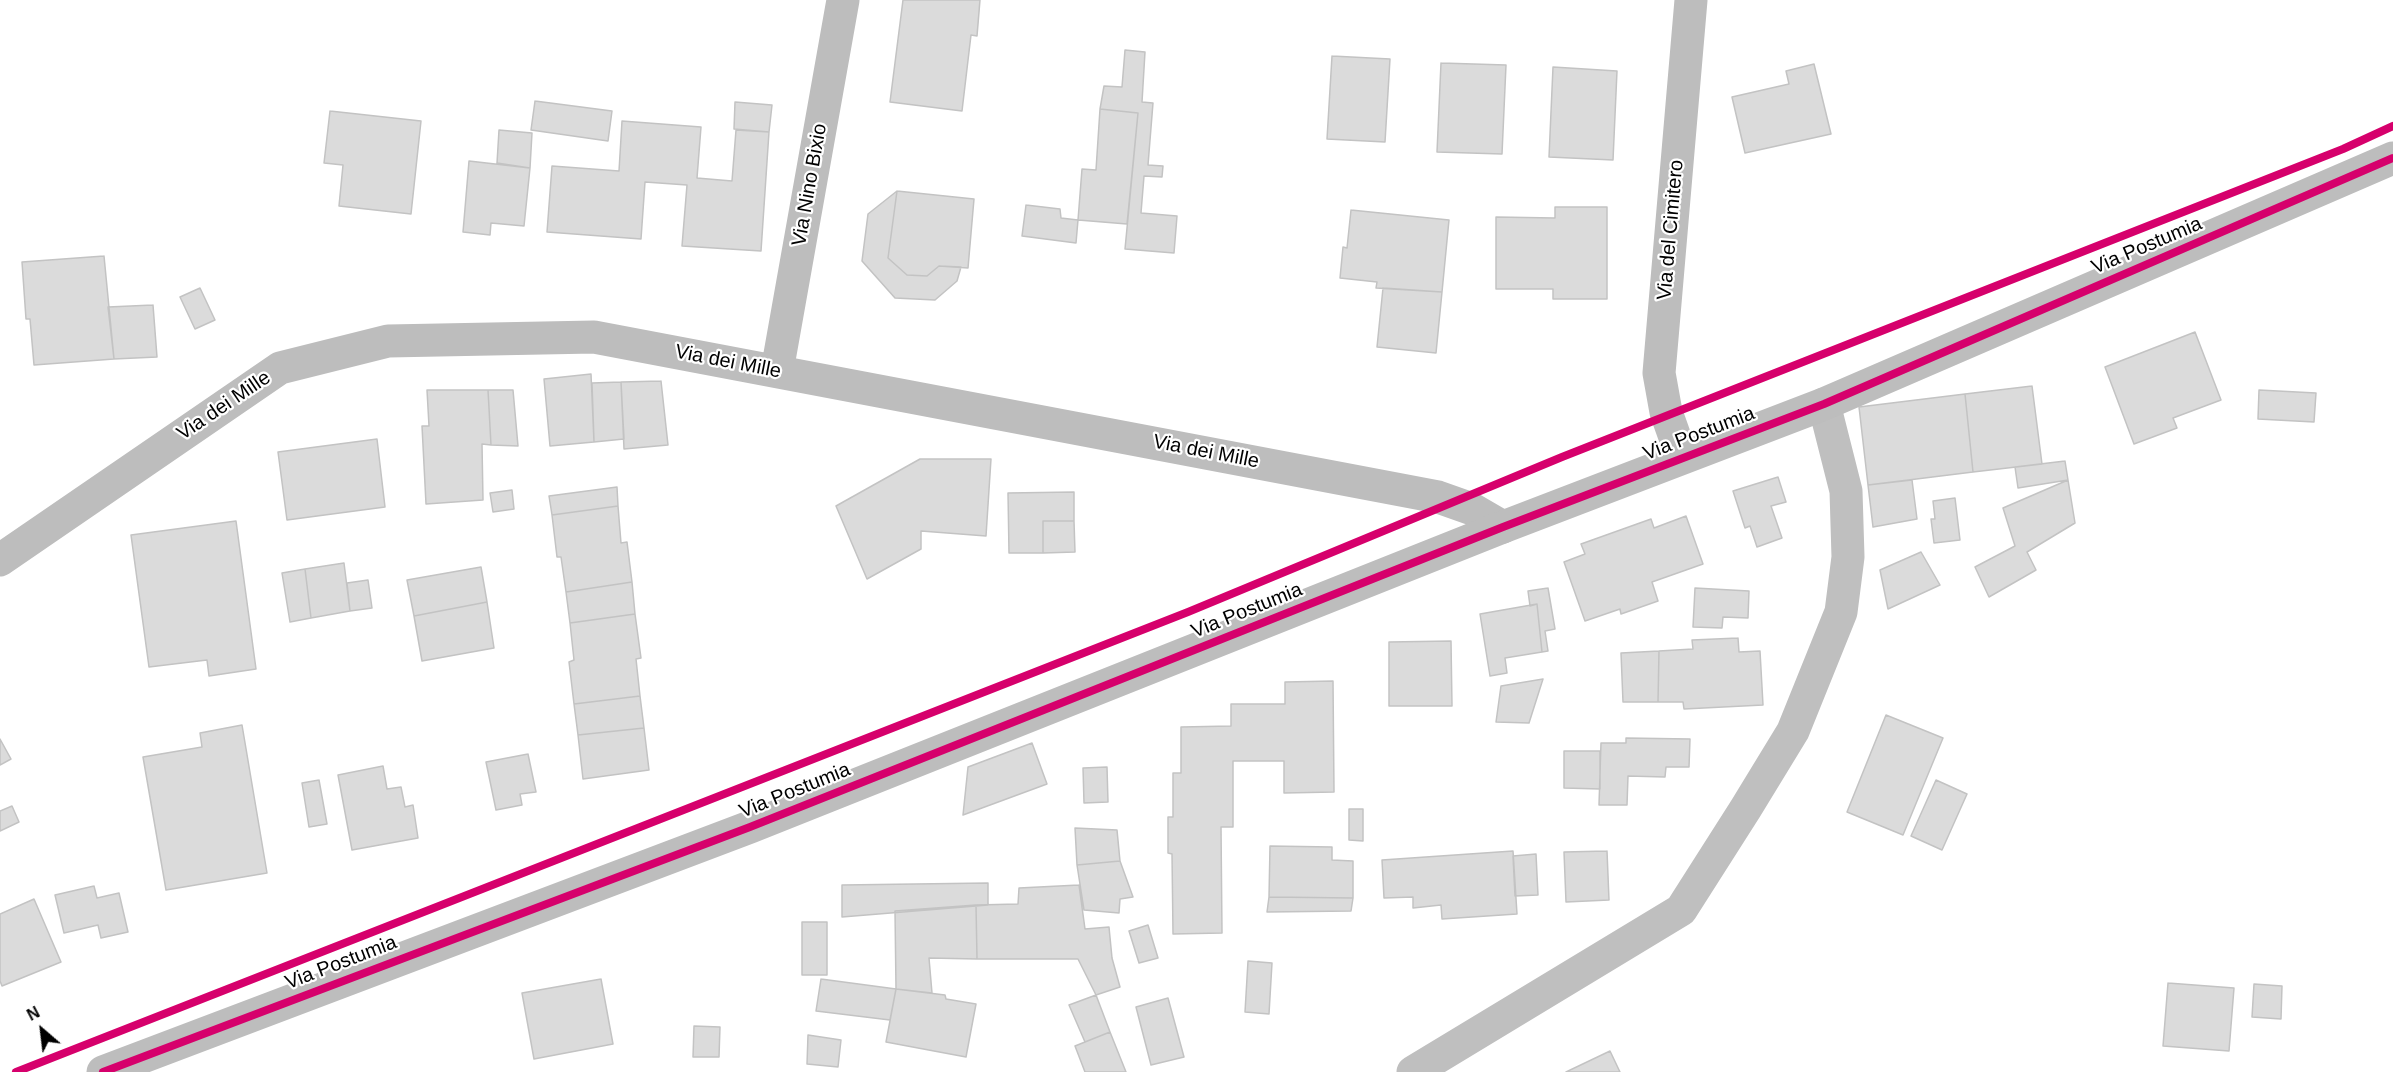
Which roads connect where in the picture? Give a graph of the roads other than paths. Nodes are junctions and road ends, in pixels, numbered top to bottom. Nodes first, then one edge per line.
1 (843, 0) edge
2 (1691, 0) edge
3 (2393, 158) edge
4 (777, 371) junction
5 (1824, 404) junction
6 (1682, 458) junction
7 (1503, 527) junction
8 (0, 561) edge
9 (103, 1072) edge
10 (1413, 1072) edge

1 - 4 main road, Via Nino Bixio
2 - 6 main road, Via del Cimitero
3 - 5 main road, Via Postumia
4 - 7 main road, Via dei Mille
4 - 8 main road, Via dei Mille
5 - 6 main road, Via Postumia
5 - 10 street
6 - 7 main road, Via Postumia
7 - 9 main road, Via Postumia

